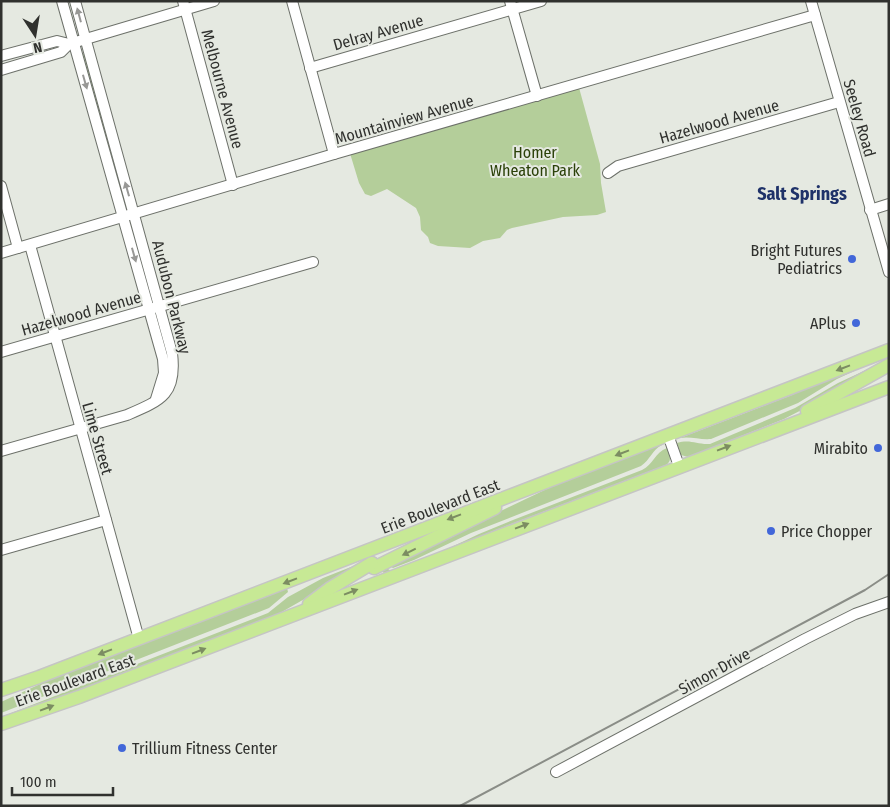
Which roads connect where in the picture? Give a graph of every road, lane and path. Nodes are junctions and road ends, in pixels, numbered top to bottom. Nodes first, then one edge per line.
1 (62, 1) edge
2 (75, 1) edge
3 (214, 1) edge
4 (292, 1) edge
5 (541, 1) edge
6 (811, 1) edge
7 (184, 5) edge
8 (511, 5) edge
9 (816, 16) junction
10 (86, 39) junction
11 (72, 43) junction
12 (1, 56) edge
13 (310, 68) junction
14 (1, 70) edge
15 (537, 96) junction
16 (840, 102) junction
17 (334, 154) junction
18 (608, 173) dead end
19 (233, 185) junction
20 (1, 186) edge
21 (889, 204) edge
22 (870, 210) junction
23 (134, 214) junction
24 (123, 217) junction
25 (30, 245) junction
26 (18, 248) junction
27 (1, 253) edge
28 (313, 262) dead end
29 (889, 272) edge
30 (154, 308) junction
31 (54, 337) junction
32 (889, 350) edge
33 (1, 352) edge
34 (889, 365) edge
35 (889, 387) edge
36 (80, 428) junction
37 (776, 429) junction
38 (668, 435) junction
39 (1, 451) edge
40 (679, 466) junction
41 (530, 488) junction
42 (106, 520) junction
43 (1, 550) edge
44 (368, 551) junction
45 (373, 566) junction
46 (379, 582) junction
47 (889, 602) edge
48 (294, 614) junction
49 (139, 639) junction
50 (38, 677) junction
51 (1, 690) edge
52 (1, 697) edge
53 (1, 724) edge
54 (556, 772) dead end

1 - 11 street, Audubon Parkway
10 -> 2 street, Audubon Parkway
3 - 7 street
4 - 13 street
5 - 8 street, Delray Avenue
6 - 9 street, Seeley Road
7 - 10 street
7 - 19 street, Melbourne Avenue
8 - 13 street, Delray Avenue
8 - 15 street
9 - 15 street, Mountainview Avenue
9 - 16 street, Seeley Road
10 - 11 street
23 -> 10 street, Audubon Parkway
11 - 12 street
11 - 14 street
11 -> 24 street, Audubon Parkway
13 - 17 street
15 - 17 street, Mountainview Avenue
16 - 18 street, Hazelwood Avenue
16 - 22 street, Seeley Road
17 - 19 street, Mountainview Avenue
19 - 23 street, Mountainview Avenue
20 - 26 street
21 - 22 street
22 - 29 street, Seeley Road
23 - 24 street, Mountainview Avenue
23 - 30 street, Audubon Parkway
24 - 25 street, Mountainview Avenue
24 -> 30 street, Audubon Parkway
25 - 26 street, Mountainview Avenue
25 - 31 street, Lime Street
26 - 27 street, Mountainview Avenue
28 - 30 street, Hazelwood Avenue
30 - 31 street, Hazelwood Avenue
30 - 36 street, Audubon Parkway
31 - 33 street, Hazelwood Avenue
31 - 36 street, Lime Street
32 -> 38 main road, Erie Boulevard East
34 - 37 main road
35 - 37 main road, Erie Boulevard East
36 - 39 street
36 - 42 street, Lime Street
40 -> 37 main road, Erie Boulevard East
38 - 40 street
38 -> 41 main road, Erie Boulevard East
46 -> 40 main road, Erie Boulevard East
41 -> 44 main road, Erie Boulevard East
41 -> 45 main road
42 - 43 street
42 - 49 street, Lime Street
44 - 45 street
44 -> 49 main road, Erie Boulevard East
45 - 46 street
45 - 48 main road
48 -> 46 main road, Erie Boulevard East
47 - 54 street, Simon Drive
53 -> 48 main road, Erie Boulevard East
49 -> 50 main road, Erie Boulevard East
50 - 51 main road, Erie Boulevard East
50 - 52 main road

